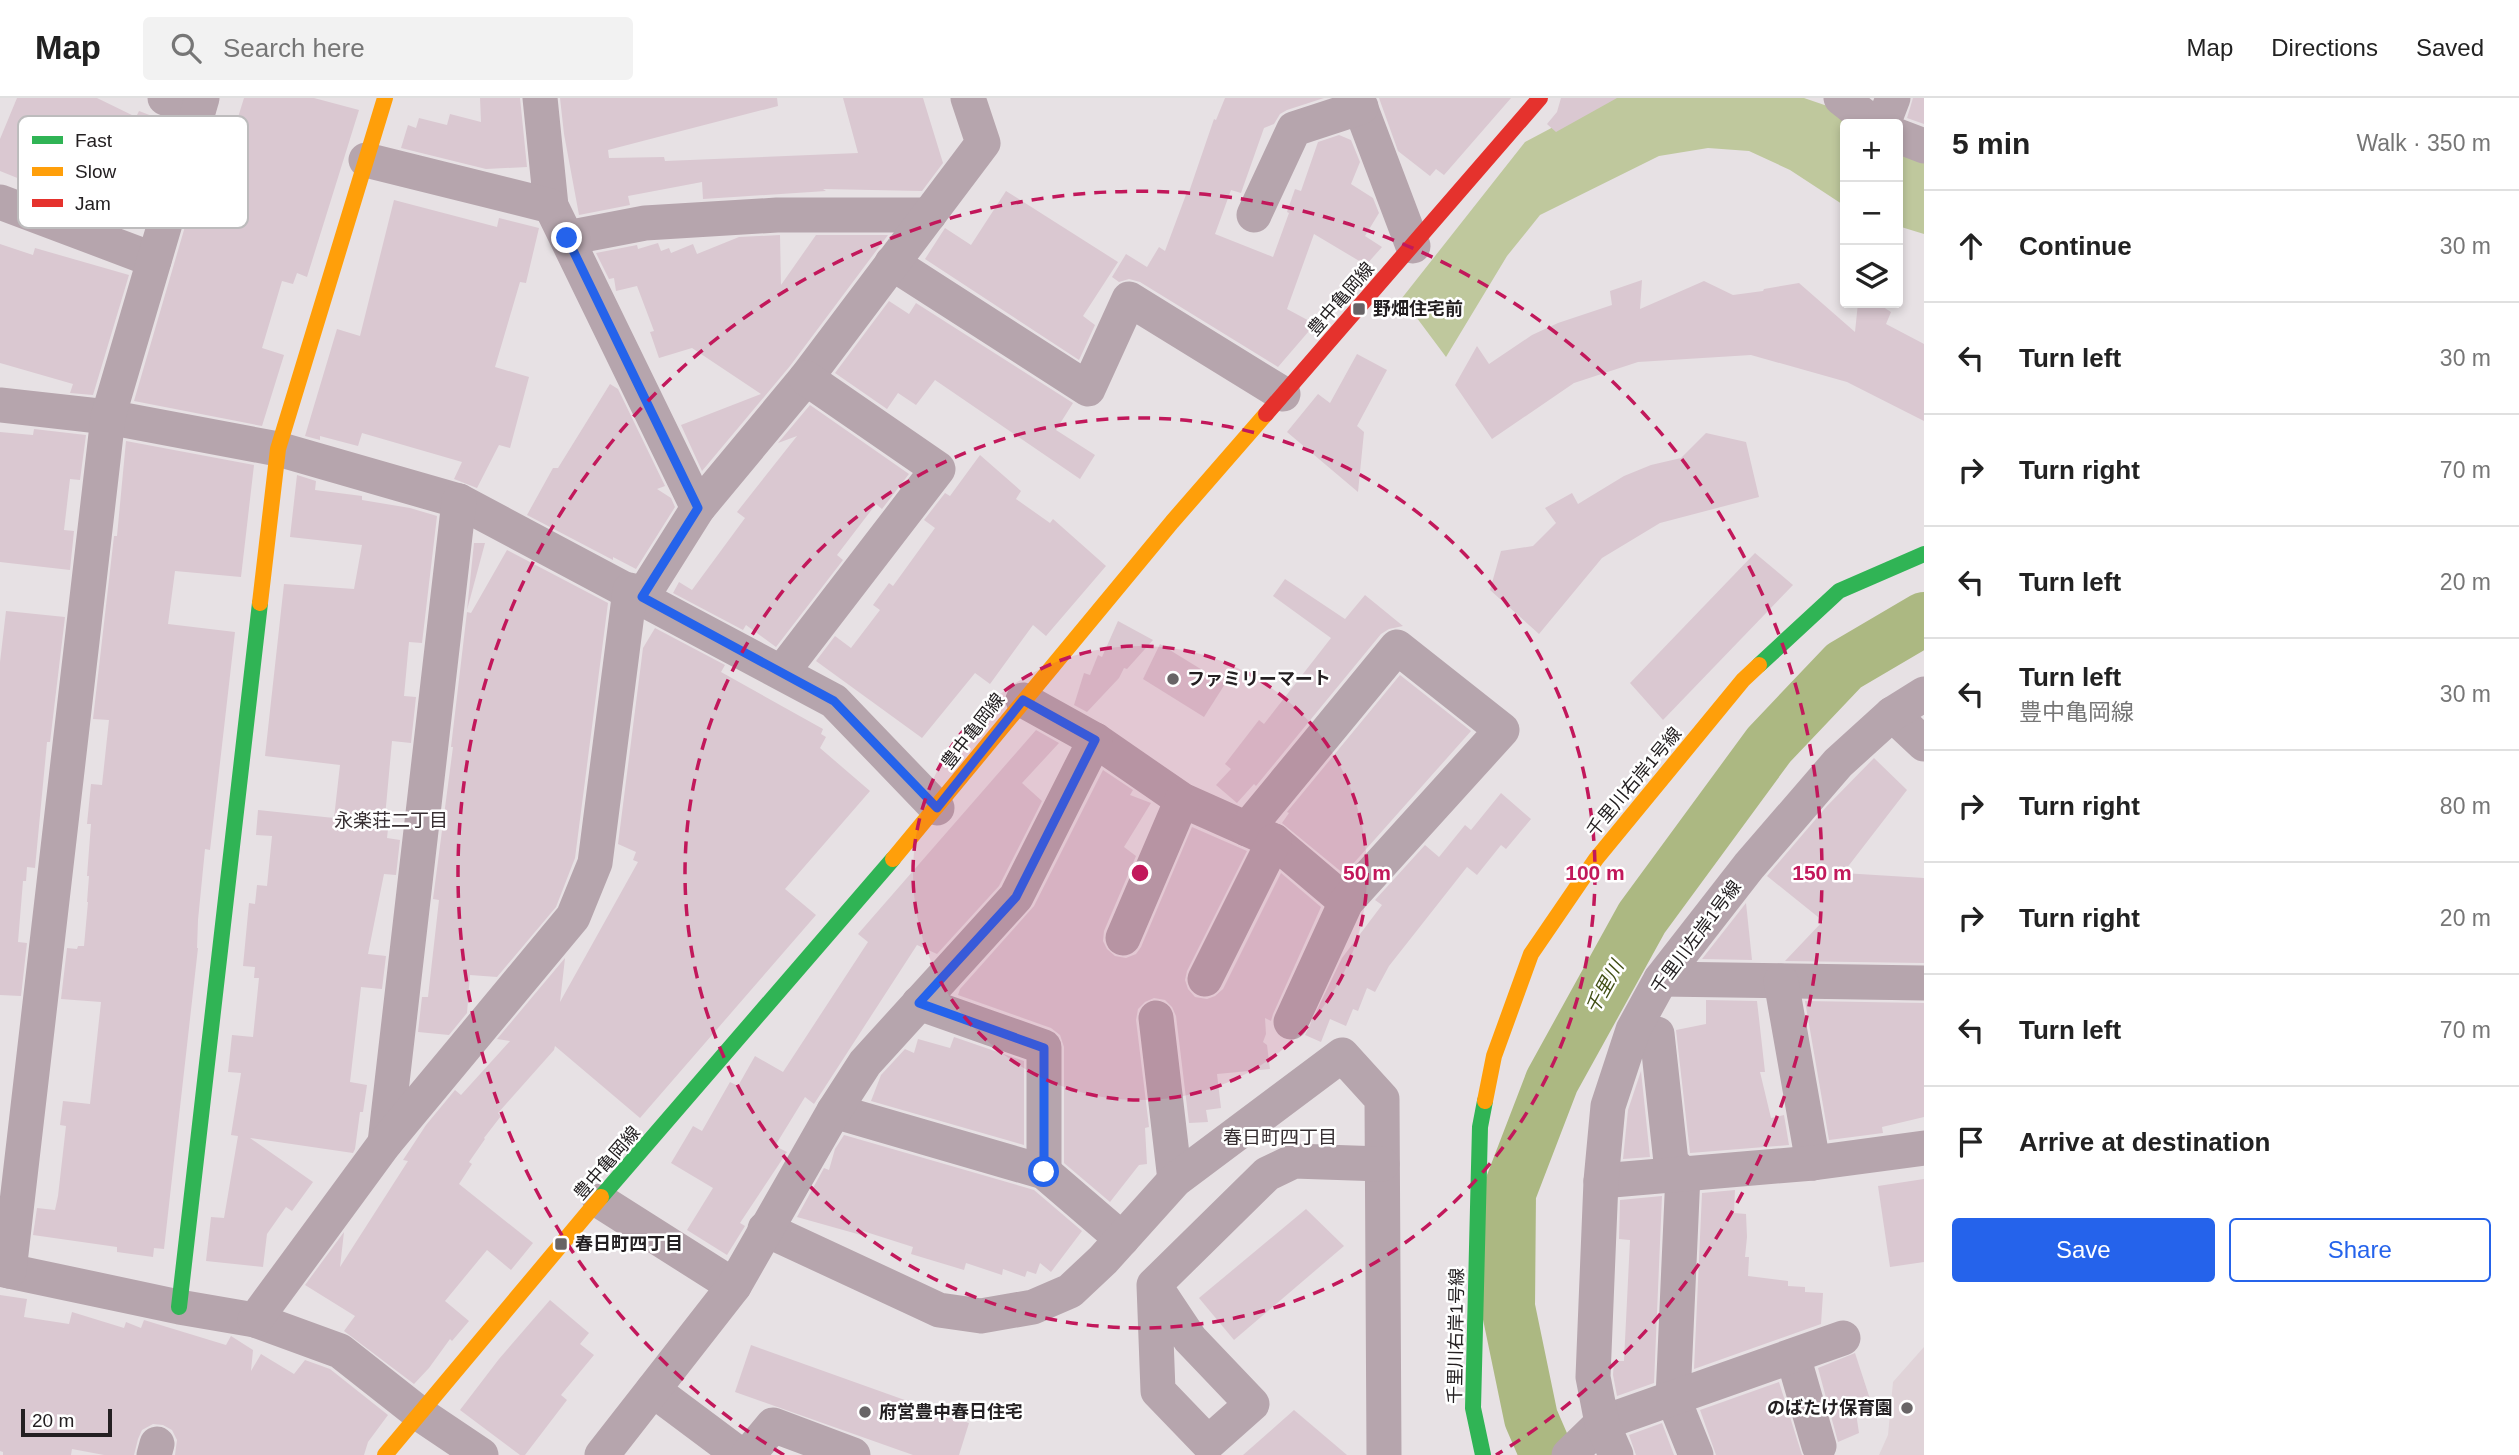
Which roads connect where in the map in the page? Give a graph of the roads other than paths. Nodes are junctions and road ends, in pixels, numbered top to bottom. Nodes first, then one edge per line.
1 (165, 98) edge
2 (385, 98) edge
3 (540, 98) edge
4 (968, 98) edge
5 (1540, 98) edge
6 (1841, 98) edge
7 (1893, 98) edge
8 (1359, 103) edge
9 (200, 104) edge
10 (1868, 119) edge
11 (1885, 119) edge
12 (1903, 138) edge
13 (1924, 146) edge
14 (366, 160) junction
15 (0, 202) edge
16 (551, 206) junction
17 (18, 209) edge
18 (929, 215) junction
19 (1255, 216) dead end
20 (69, 228) edge
21 (163, 228) edge
22 (567, 238) junction
23 (1413, 246) junction
24 (154, 260) junction
25 (892, 264) junction
26 (806, 378) junction
27 (1283, 394) junction
28 (0, 405) edge
29 (108, 417) junction
30 (278, 450) junction
31 (459, 501) junction
32 (698, 508) junction
33 (1924, 554) edge
34 (636, 594) junction
35 (782, 672) junction
36 (1924, 694) edge
37 (1023, 700) junction
38 (1892, 714) junction
39 (1095, 740) junction
40 (1924, 744) edge
41 (1182, 800) junction
42 (937, 808) junction
43 (1261, 835) junction
44 (1346, 902) junction
45 (1123, 938) dead end
46 (1205, 979) dead end
47 (1661, 979) junction
48 (1781, 981) junction
49 (1924, 983) edge
50 (919, 1003) junction
51 (1156, 1018) dead end
52 (1291, 1022) dead end
53 (1657, 1034) dead end
54 (834, 1111) junction
55 (385, 1143) junction
56 (1924, 1148) edge
57 (1813, 1163) junction
58 (1382, 1164) junction
59 (1044, 1172) junction
60 (1683, 1174) junction
61 (1175, 1180) junction
62 (1601, 1181) junction
63 (600, 1201) junction
64 (765, 1229) junction
65 (1122, 1239) junction
66 (4, 1270) edge
67 (1154, 1285) dead end
68 (734, 1286) junction
69 (179, 1307) junction
70 (255, 1320) junction
71 (1843, 1338) dead end
72 (1793, 1356) junction
73 (653, 1390) junction
74 (1674, 1398) junction
75 (420, 1414) junction
76 (1594, 1442) edge
77 (1819, 1446) dead end
78 (385, 1455) edge
79 (481, 1455) edge
80 (602, 1455) edge
81 (740, 1455) edge
82 (748, 1455) edge
83 (853, 1455) edge
84 (1384, 1455) edge
85 (1483, 1455) edge
86 (1696, 1455) edge

1 - 9 street
2 - 14 street
3 - 16 street
4 - 18 street
5 - 23 street, 豊中亀岡線
6 - 10 street
7 - 11 street
8 - 19 street
8 - 23 street
12 - 13 street
14 - 16 street
14 - 30 street
15 - 17 street
16 - 22 street
18 - 22 street
18 - 25 street
20 - 24 street
21 - 24 street
22 - 32 street
23 - 27 street, 豊中亀岡線
24 - 29 street
25 - 26 street
25 - 27 street
26 - 32 street
26 - 35 street
27 - 37 street, 豊中亀岡線
28 - 29 street
29 - 30 street
29 - 66 street
30 - 31 street
30 - 69 street
31 - 34 street
31 - 55 street
32 - 34 street
33 - 85 street, 千里川右岸1号線
34 - 35 street
34 - 55 street
35 - 42 street
36 - 38 street, 千里川左岸1号線
37 - 39 street
37 - 42 street, 豊中亀岡線
38 - 40 street
38 - 47 street, 千里川左岸1号線
39 - 41 street
39 - 50 street
41 - 43 street
41 - 45 street
42 - 63 street, 豊中亀岡線
43 - 44 street
43 - 44 street
43 - 46 street
44 - 52 street
47 - 48 street
47 - 62 street, 千里川左岸1号線
48 - 49 street
48 - 57 street
50 - 54 street
50 - 59 street
51 - 61 street
53 - 60 street
54 - 59 street
54 - 64 street
55 - 70 street
56 - 57 street
57 - 60 street
58 - 61 street
58 - 67 street
58 - 84 street
59 - 65 street
60 - 62 street
60 - 74 street
61 - 65 street
62 - 76 street, 千里川左岸1号線
63 - 68 street
63 - 75 street, 豊中亀岡線
64 - 65 street
64 - 68 street
66 - 69 street
68 - 73 street
69 - 70 street
70 - 75 street
71 - 72 street
72 - 74 street
72 - 77 street
73 - 80 street
73 - 81 street
74 - 76 street
74 - 86 street
75 - 78 street, 豊中亀岡線
75 - 79 street
82 - 83 street

